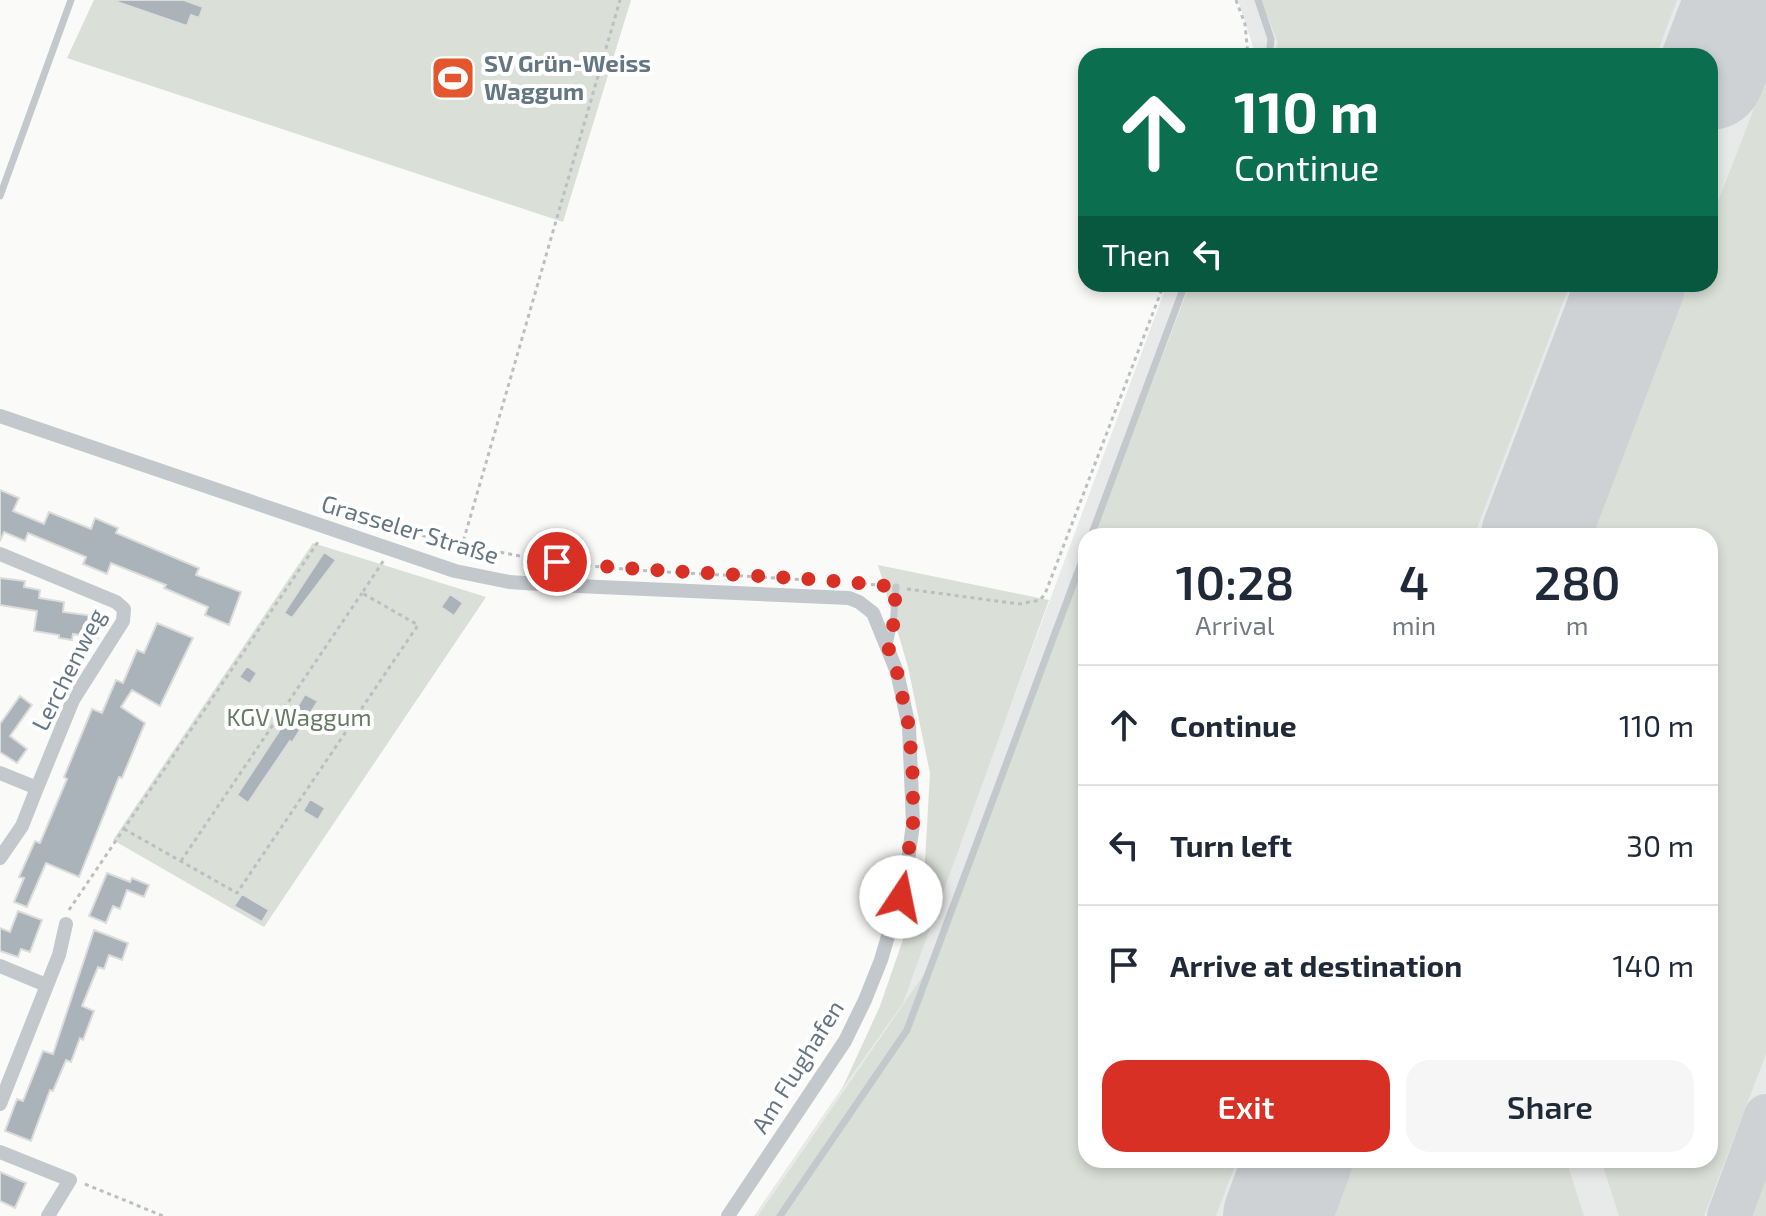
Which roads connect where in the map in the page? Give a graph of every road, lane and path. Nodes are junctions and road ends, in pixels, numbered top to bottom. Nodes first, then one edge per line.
1 (71, 0) edge
2 (620, 0) edge
3 (1236, 0) edge
4 (1258, 0) edge
5 (1248, 48) edge
6 (1271, 48) edge
7 (0, 196) edge
8 (1161, 292) edge
9 (1182, 292) edge
10 (0, 416) edge
11 (344, 517) dead end
12 (1094, 528) edge
13 (327, 529) junction
14 (462, 544) junction
15 (390, 550) junction
16 (0, 554) edge
17 (455, 571) junction
18 (1078, 571) edge
19 (813, 580) dead end
20 (845, 582) dead end
21 (896, 587) junction
22 (362, 593) junction
23 (869, 608) joint
24 (888, 647) junction
25 (0, 773) edge
26 (37, 788) junction
27 (124, 829) junction
28 (0, 858) edge
29 (181, 861) junction
30 (66, 924) joint
31 (0, 966) edge
32 (46, 985) junction
33 (0, 1104) edge
34 (0, 1152) edge
35 (70, 1180) junction
36 (48, 1216) edge
37 (163, 1216) edge
38 (728, 1216) edge
39 (780, 1216) edge

1 - 7 lane
2 - 14 path
3 - 5 path
4 - 6 lane
8 - 21 path
9 - 12 lane
10 - 13 street, Grasseler Straße
11 - 14 path
13 - 15 street, Grasseler Straße
13 - 27 path
14 - 17 path
14 - 19 path
15 - 17 street, Grasseler Straße
15 - 22 path
16 - 26 street, Lerchenweg
17 - 23 street, Grasseler Straße
18 - 39 lane
20 - 21 path
21 - 24 lane
22 - 29 path
22 - 29 path
23 - 24 street, Am Flughafen
24 - 38 street, Am Flughafen
25 - 26 street
26 - 28 street, Lerchenweg
27 - 29 path
27 - 30 path
30 - 32 street
31 - 32 street
32 - 33 street
34 - 35 street
35 - 36 street
35 - 37 path

